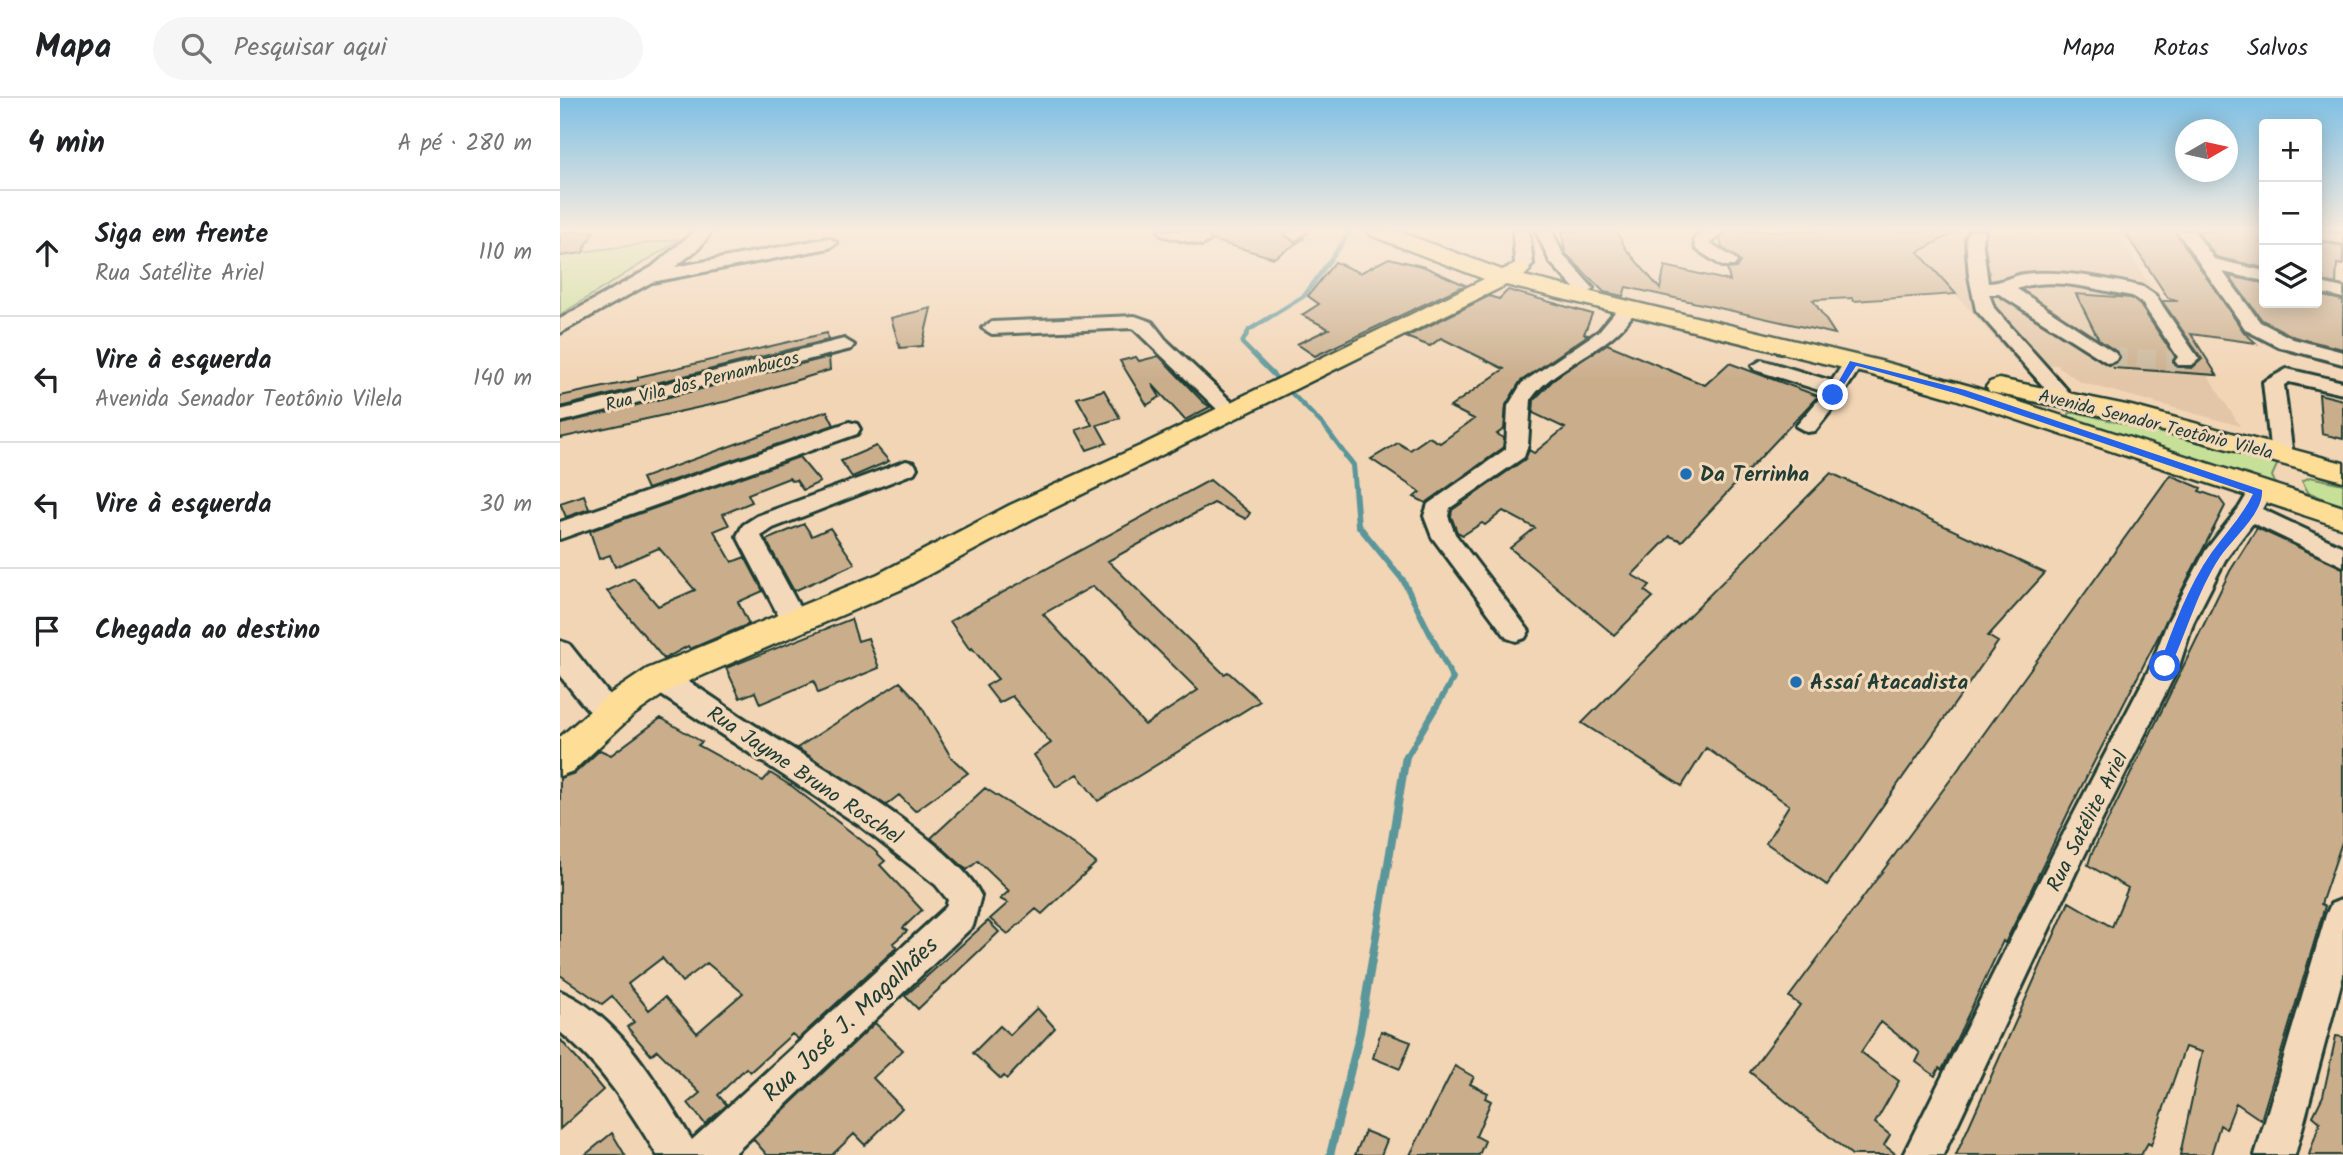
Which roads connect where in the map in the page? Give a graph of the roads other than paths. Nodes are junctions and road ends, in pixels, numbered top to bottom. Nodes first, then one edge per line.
1 (639, 280) edge
2 (1498, 280) edge
3 (1531, 280) edge
4 (1544, 280) edge
5 (1577, 280) edge
6 (1980, 280) edge
7 (2022, 280) edge
8 (2066, 280) edge
9 (2222, 280) edge
10 (1584, 288) junction
11 (2003, 288) junction
12 (1981, 289) junction
13 (2322, 289) edge
14 (2343, 293) edge
15 (1627, 310) junction
16 (560, 327) edge
17 (992, 328) dead end
18 (844, 345) dead end
19 (2108, 357) tunnel mouth
20 (2343, 358) edge
21 (2185, 361) dead end
22 (1853, 363) junction
23 (1762, 366) dead end
24 (2343, 388) edge
25 (1837, 389) junction
26 (2066, 400) junction
27 (1230, 411) junction
28 (560, 416) edge
29 (2045, 420) junction
30 (1807, 426) dead end
31 (849, 429) dead end
32 (2282, 456) junction
33 (906, 468) dead end
34 (2343, 473) edge
35 (2254, 502) junction
36 (2302, 507) junction
37 (2343, 518) edge
38 (2343, 529) edge
39 (560, 531) edge
40 (2343, 557) edge
41 (795, 623) junction
42 (1516, 631) dead end
43 (560, 651) edge
44 (659, 679) junction
45 (609, 712) junction
46 (560, 760) edge
47 (947, 875) joint
48 (2343, 915) edge
49 (560, 1009) edge
50 (679, 1155) edge
51 (705, 1155) edge
52 (1923, 1155) edge
53 (2275, 1155) edge

1 - 16 street
2 - 27 main road
3 - 15 main road, Avenida Senador Teotônio Vilela
4 - 10 main road, Avenida Senador Teotônio Vilela
5 - 10 street
6 - 12 street
7 - 11 street
8 - 21 street
9 - 20 street
10 - 26 main road, Avenida Senador Teotônio Vilela
11 - 12 street
11 - 19 street
12 - 26 street
13 - 14 street
15 - 22 main road, Avenida Senador Teotônio Vilela
15 - 42 street
17 - 27 street
18 - 28 street, Rua Vila dos Pernambucos
22 - 25 street
22 - 29 main road, Avenida Senador Teotônio Vilela
23 - 25 street
24 - 32 street
25 - 30 street
26 - 29 main road
26 - 32 main road, Avenida Senador Teotônio Vilela
27 - 41 main road
29 - 35 main road, Avenida Senador Teotônio Vilela
31 - 39 street
32 - 34 main road, Avenida Senador Teotônio Vilela
33 - 41 street
34 - 36 main road
35 - 36 main road, Avenida Senador Teotônio Vilela
35 - 40 street
35 - 52 street, Rua Satélite Ariel
36 - 37 main road, Avenida Senador Teotônio Vilela
36 - 38 main road
41 - 44 main road
43 - 45 street
44 - 45 main road
44 - 47 street, Rua Jayme Bruno Roschel
45 - 46 main road
47 - 51 street, Rua José J. Magalhães
48 - 53 street
49 - 50 street

